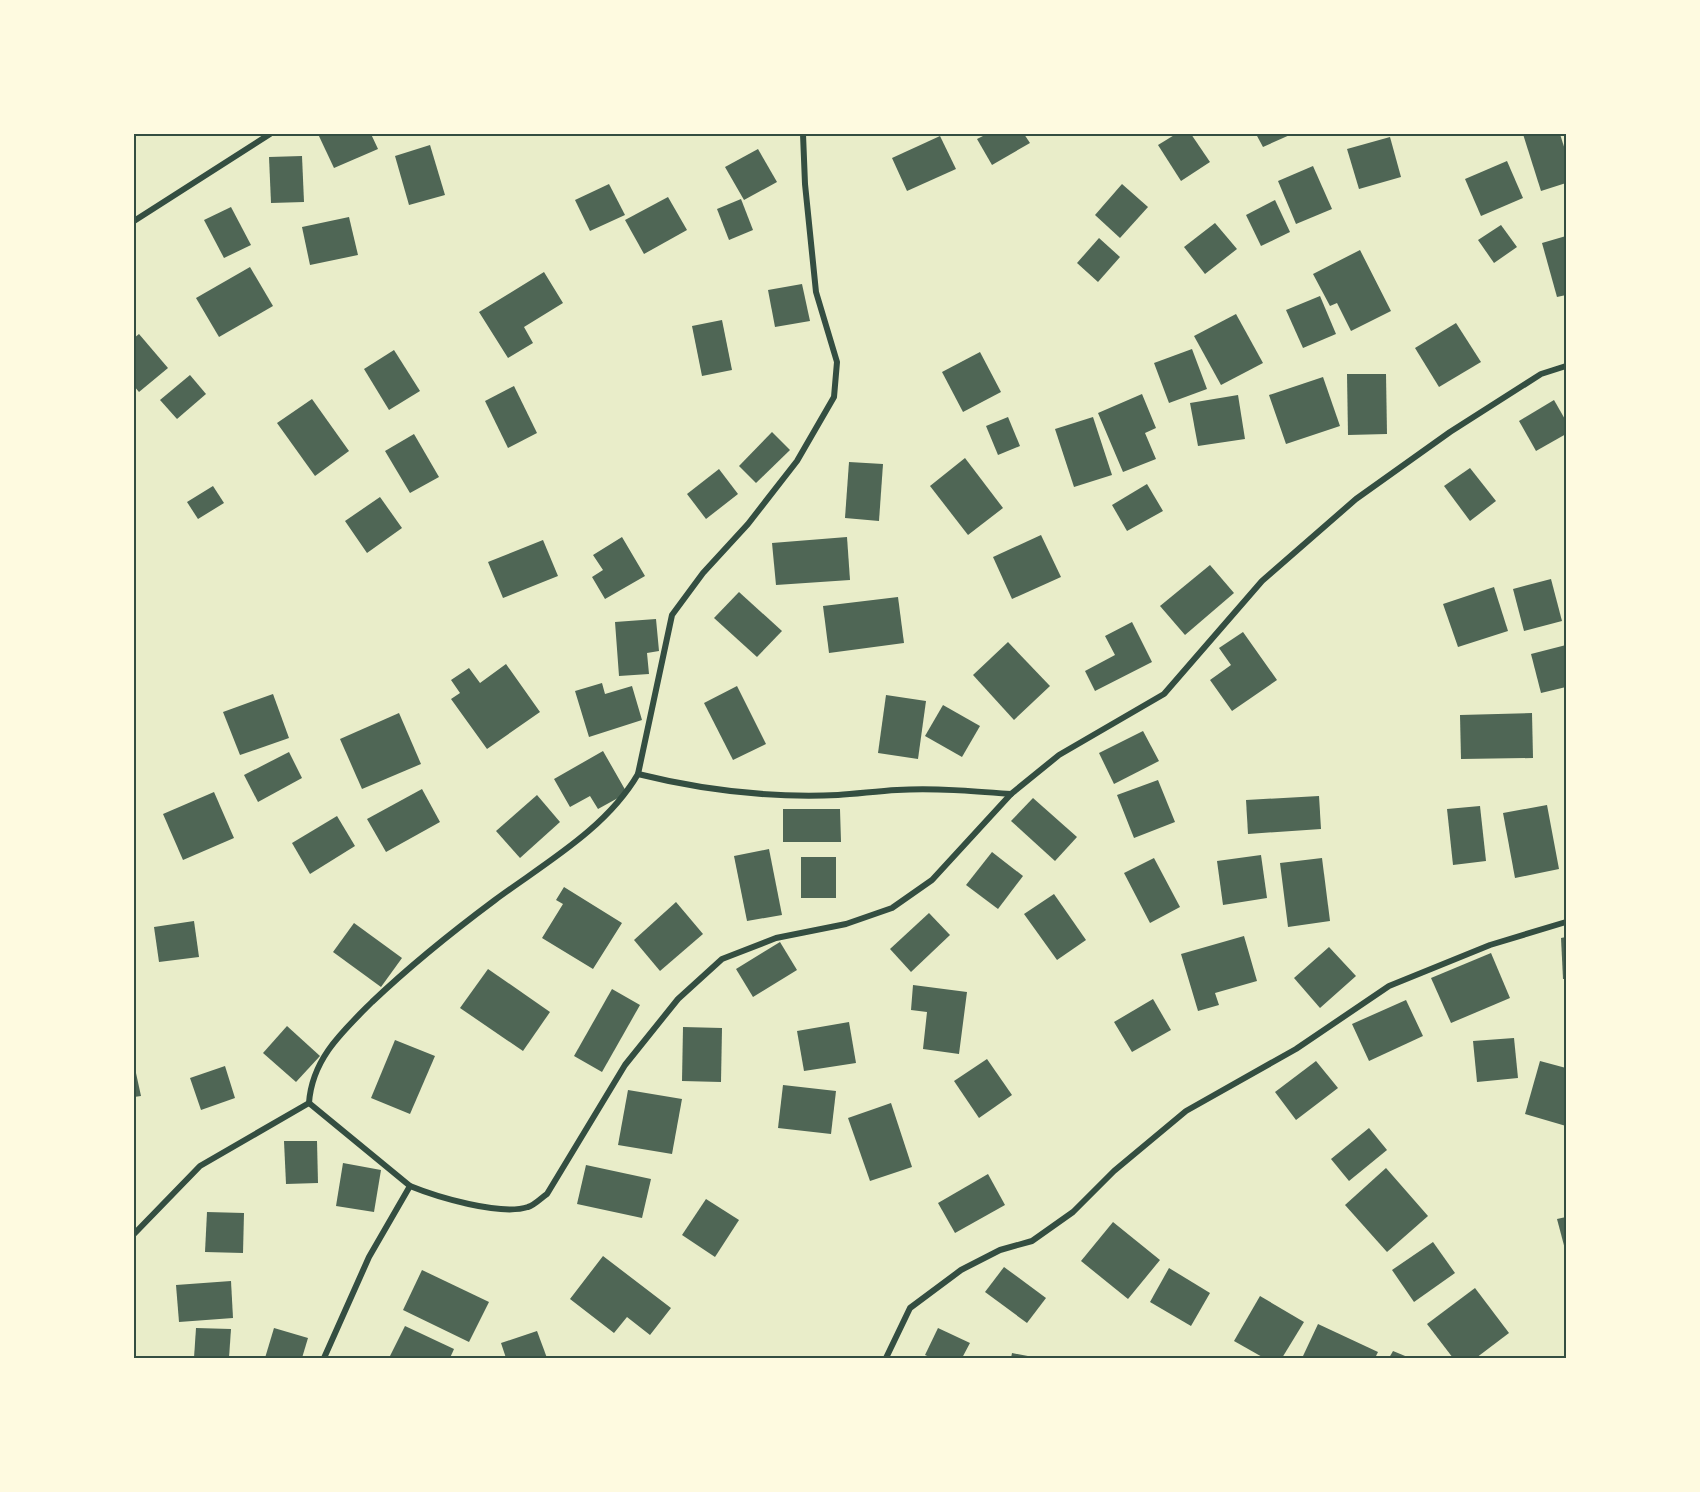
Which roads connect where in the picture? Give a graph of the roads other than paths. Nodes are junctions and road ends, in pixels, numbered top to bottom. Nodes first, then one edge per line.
1 (270, 134) edge
2 (803, 134) edge
3 (134, 221) edge
4 (1566, 366) edge
5 (638, 774) junction
6 (1011, 794) junction
7 (1566, 922) edge
8 (309, 1103) junction
9 (410, 1186) junction
10 (134, 1234) edge
11 (324, 1359) edge
12 (886, 1359) edge

1 - 3 street
2 - 5 street
4 - 6 street
5 - 6 street
5 - 8 street
6 - 9 street
7 - 12 street
8 - 9 street
8 - 10 street
9 - 11 street

